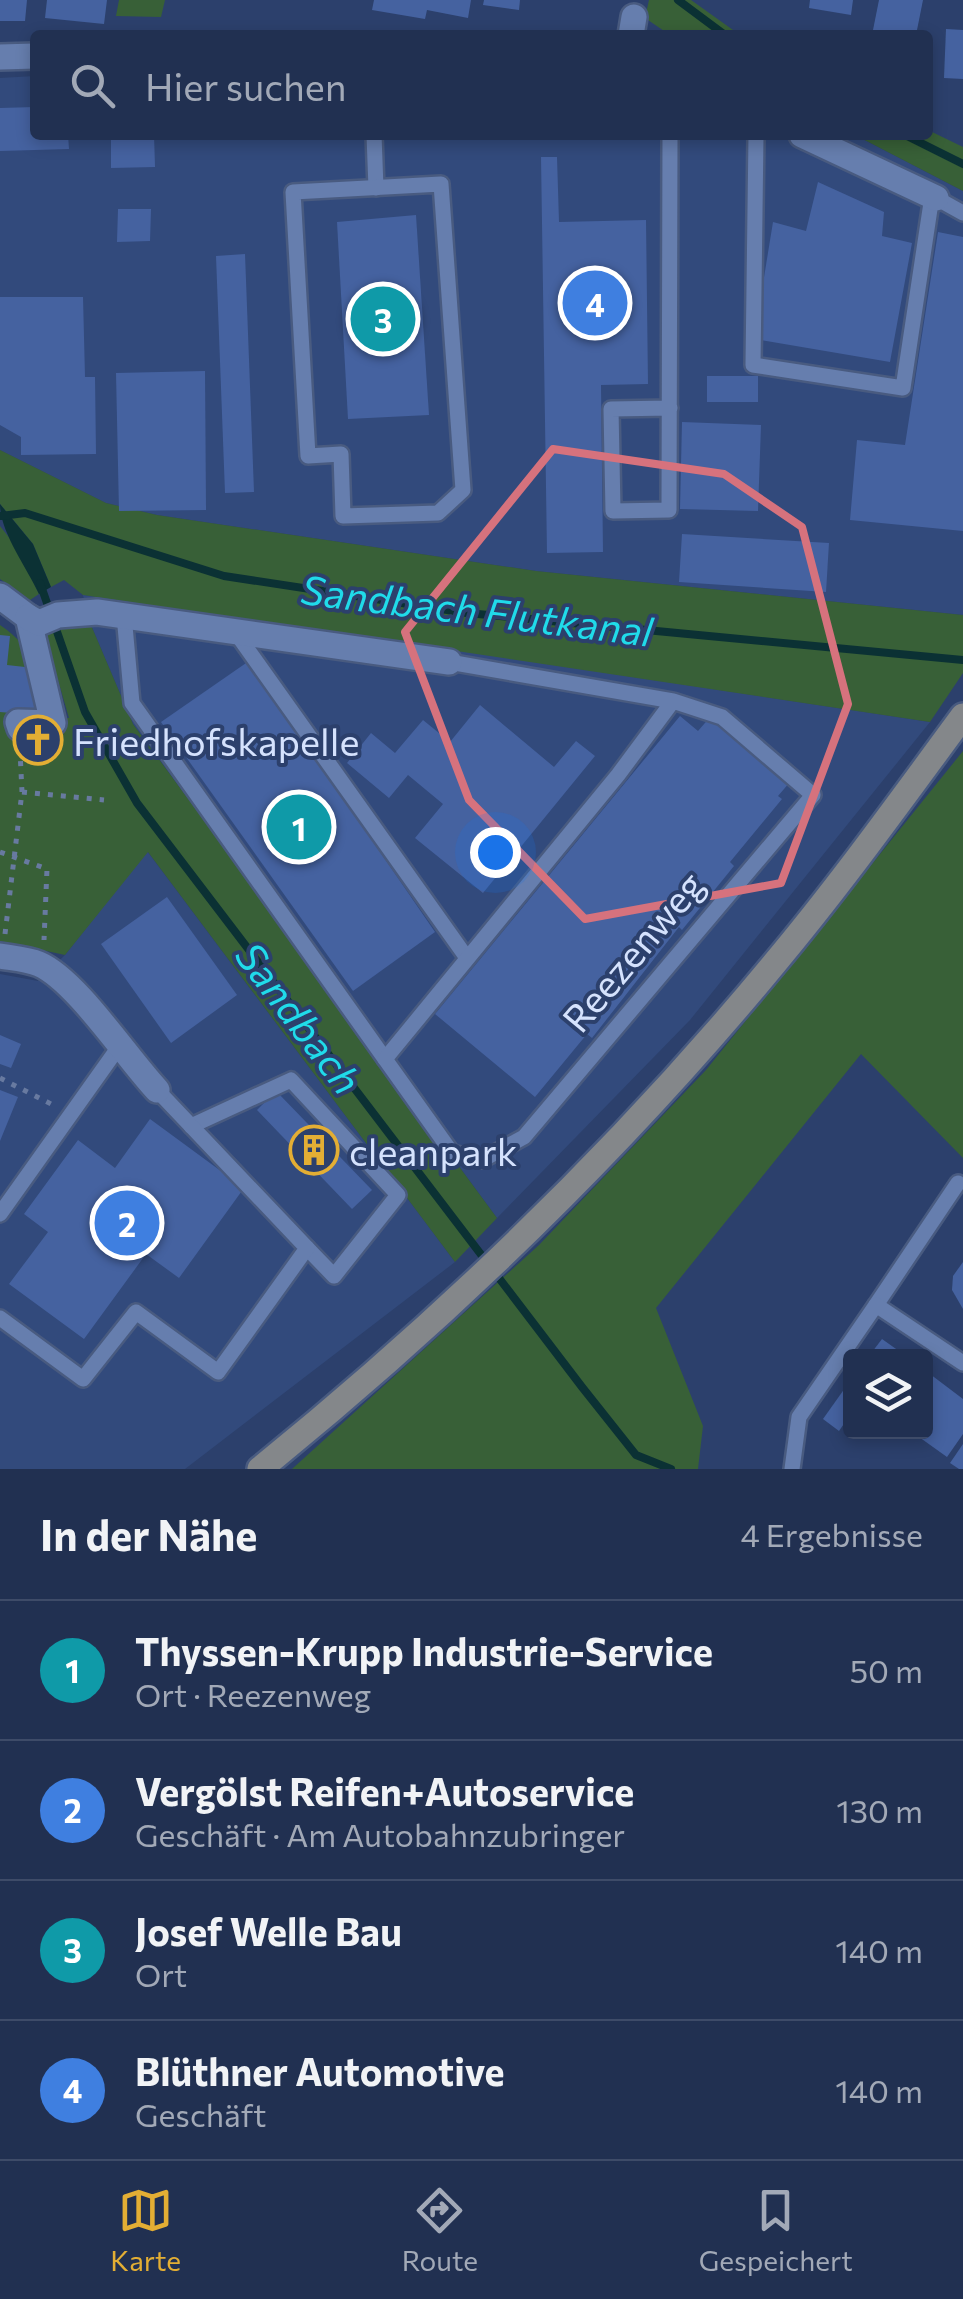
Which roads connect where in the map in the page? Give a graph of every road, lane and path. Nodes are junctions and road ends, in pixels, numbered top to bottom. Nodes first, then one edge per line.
1 (30, 56) edge
2 (0, 57) edge
3 (374, 140) edge
4 (670, 140) edge
5 (756, 140) edge
6 (813, 140) edge
7 (376, 188) junction
8 (934, 197) junction
9 (963, 212) edge
10 (670, 408) junction
11 (0, 596) edge
12 (124, 615) junction
13 (42, 618) junction
14 (236, 633) junction
15 (449, 662) joint
16 (673, 701) junction
17 (958, 723) edge
18 (20, 728) joint
19 (22, 792) junction
20 (104, 800) dead end
21 (0, 852) edge
22 (16, 855) junction
23 (44, 943) dead end
24 (2, 946) edge
25 (467, 958) junction
26 (118, 1048) junction
27 (385, 1059) junction
28 (0, 1078) edge
29 (157, 1090) joint
30 (70, 1114) junction
31 (191, 1126) junction
32 (958, 1184) dead end
33 (0, 1214) edge
34 (306, 1248) junction
35 (876, 1305) junction
36 (0, 1318) edge
37 (963, 1363) edge
38 (260, 1469) edge
39 (792, 1469) edge

1 - 2 street
3 - 7 lane
4 - 10 lane
5 - 8 lane
6 - 8 street
7 - 7 lane
8 - 9 lane
10 - 10 lane
11 - 13 street
12 - 13 street, Reezenweg
12 - 14 street, Reezenweg
12 - 27 lane, Reezenweg
13 - 18 street
14 - 15 street, Reezenweg
14 - 25 lane
15 - 16 lane, Reezenweg
16 - 25 lane
16 - 27 lane, Reezenweg
17 - 38 main road
18 - 19 path
19 - 20 path
19 - 22 path
21 - 22 path
22 - 23 path
22 - 24 path
24 - 26 street
25 - 27 lane
26 - 29 street
26 - 30 lane
28 - 30 path
29 - 31 lane
30 - 33 lane
31 - 34 lane
31 - 34 lane
32 - 35 lane
34 - 36 lane
35 - 37 lane
35 - 39 lane

